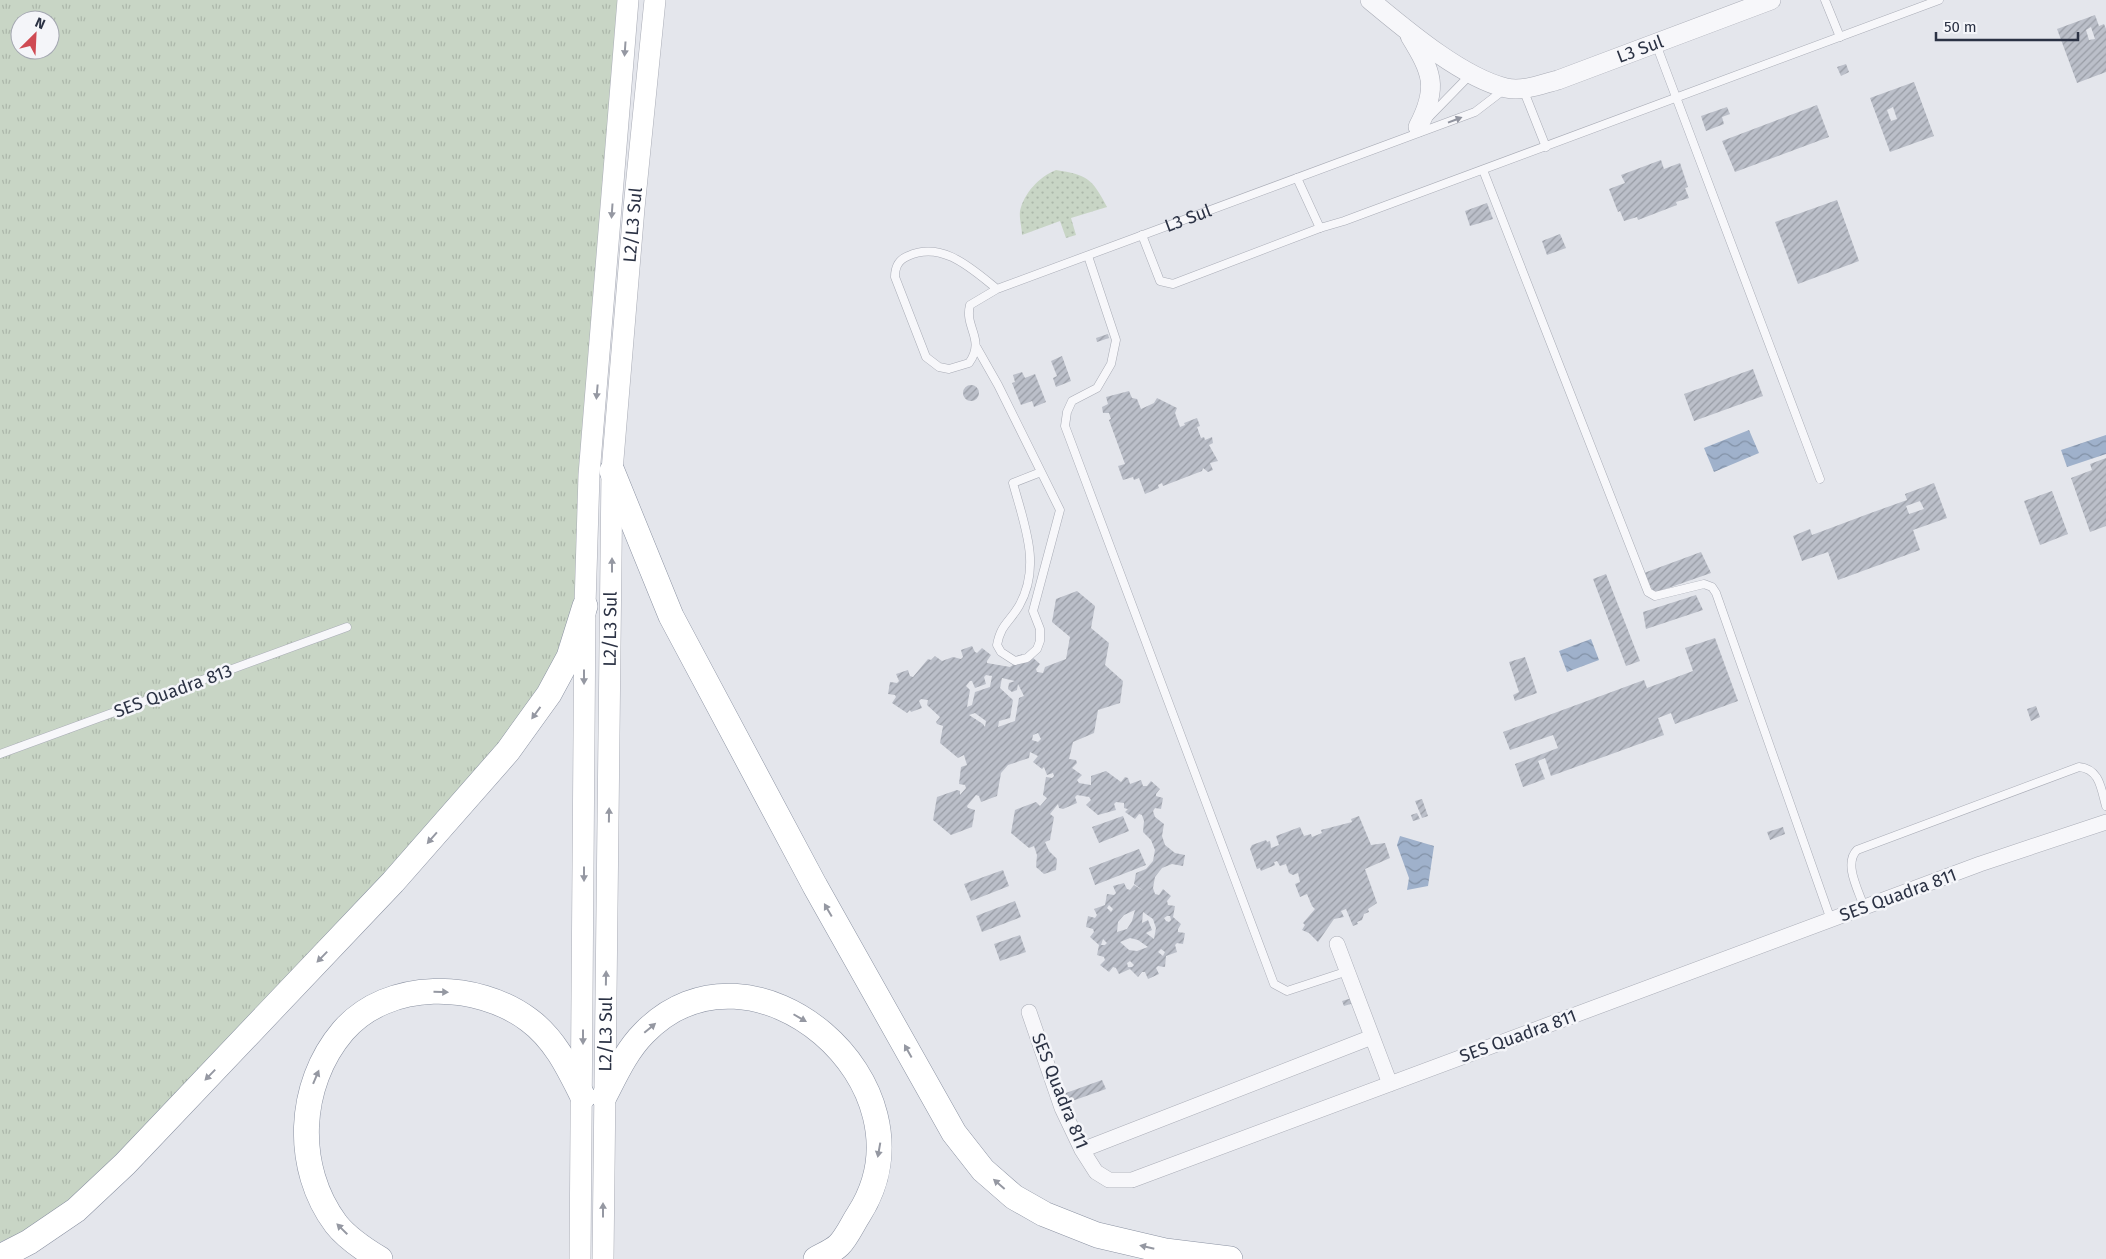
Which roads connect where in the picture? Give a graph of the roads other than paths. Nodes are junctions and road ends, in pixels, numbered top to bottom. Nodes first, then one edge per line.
1 (628, 0) edge
2 (1370, 0) edge
3 (1771, 0) edge
4 (1825, 0) edge
5 (1939, 0) edge
6 (656, 3) edge
7 (1407, 30) junction
8 (1840, 37) junction
9 (1656, 42) junction
10 (1471, 74) junction
11 (1515, 88) junction
12 (1677, 99) junction
13 (1414, 132) junction
14 (1546, 147) junction
15 (1483, 170) junction
16 (1297, 178) junction
17 (1320, 228) junction
18 (1142, 236) junction
19 (1088, 256) junction
20 (997, 289) junction
21 (977, 348) junction
22 (612, 471) junction
23 (1041, 472) junction
24 (1820, 479) dead end
25 (1048, 557) junction
26 (1032, 560) junction
27 (585, 606) junction
28 (1019, 606) junction
29 (1033, 611) junction
30 (347, 628) dead end
31 (0, 754) edge
32 (2106, 806) edge
33 (2106, 822) edge
34 (1864, 908) junction
35 (1831, 920) junction
36 (1337, 944) dead end
37 (1348, 971) junction
38 (1029, 1012) dead end
39 (1372, 1037) junction
40 (1390, 1084) junction
41 (593, 1097) junction
42 (1082, 1150) junction
43 (0, 1257) edge
44 (380, 1259) edge
45 (580, 1259) edge
46 (603, 1259) edge
47 (816, 1259) edge
48 (1230, 1259) edge

1 -> 27 main road, L2/L3 Sul
2 - 7 street
3 - 9 street, L3 Sul
4 - 8 lane
5 - 8 lane
6 - 22 main road, L2/L3 Sul
7 - 10 street
7 - 13 street
8 - 12 lane
9 - 11 street, L3 Sul
9 - 12 lane
10 - 11 street
10 - 13 lane, L3 Sul
13 -> 11 lane, L3 Sul
11 - 14 lane
12 - 14 lane
12 - 24 lane
13 - 16 lane, L3 Sul
14 - 15 lane
15 - 17 lane
15 - 35 lane
16 - 17 lane
16 - 18 lane, L3 Sul
17 - 18 lane
18 - 19 lane, L3 Sul
19 - 20 lane, L3 Sul
19 - 37 lane
20 - 21 lane, L3 Sul
20 - 21 lane
21 - 23 lane
41 -> 22 main road, L2/L3 Sul
48 -> 22 highway
23 - 25 lane
23 - 26 lane
25 - 26 lane
25 - 29 lane
26 - 28 lane
27 -> 41 main road, L2/L3 Sul
27 -> 43 highway
28 - 29 lane
28 - 29 lane
30 - 31 lane, SES Quadra 813
32 - 34 lane
33 - 34 street, SES Quadra 811
34 - 35 street, SES Quadra 811
35 - 40 street, SES Quadra 811
36 - 37 street
37 - 39 street
38 - 42 street, SES Quadra 811
39 - 40 street
39 - 42 street
40 - 42 street, SES Quadra 811
44 -> 41 highway
41 - 45 main road, L2/L3 Sul
46 -> 41 main road, L2/L3 Sul
41 -> 47 highway

